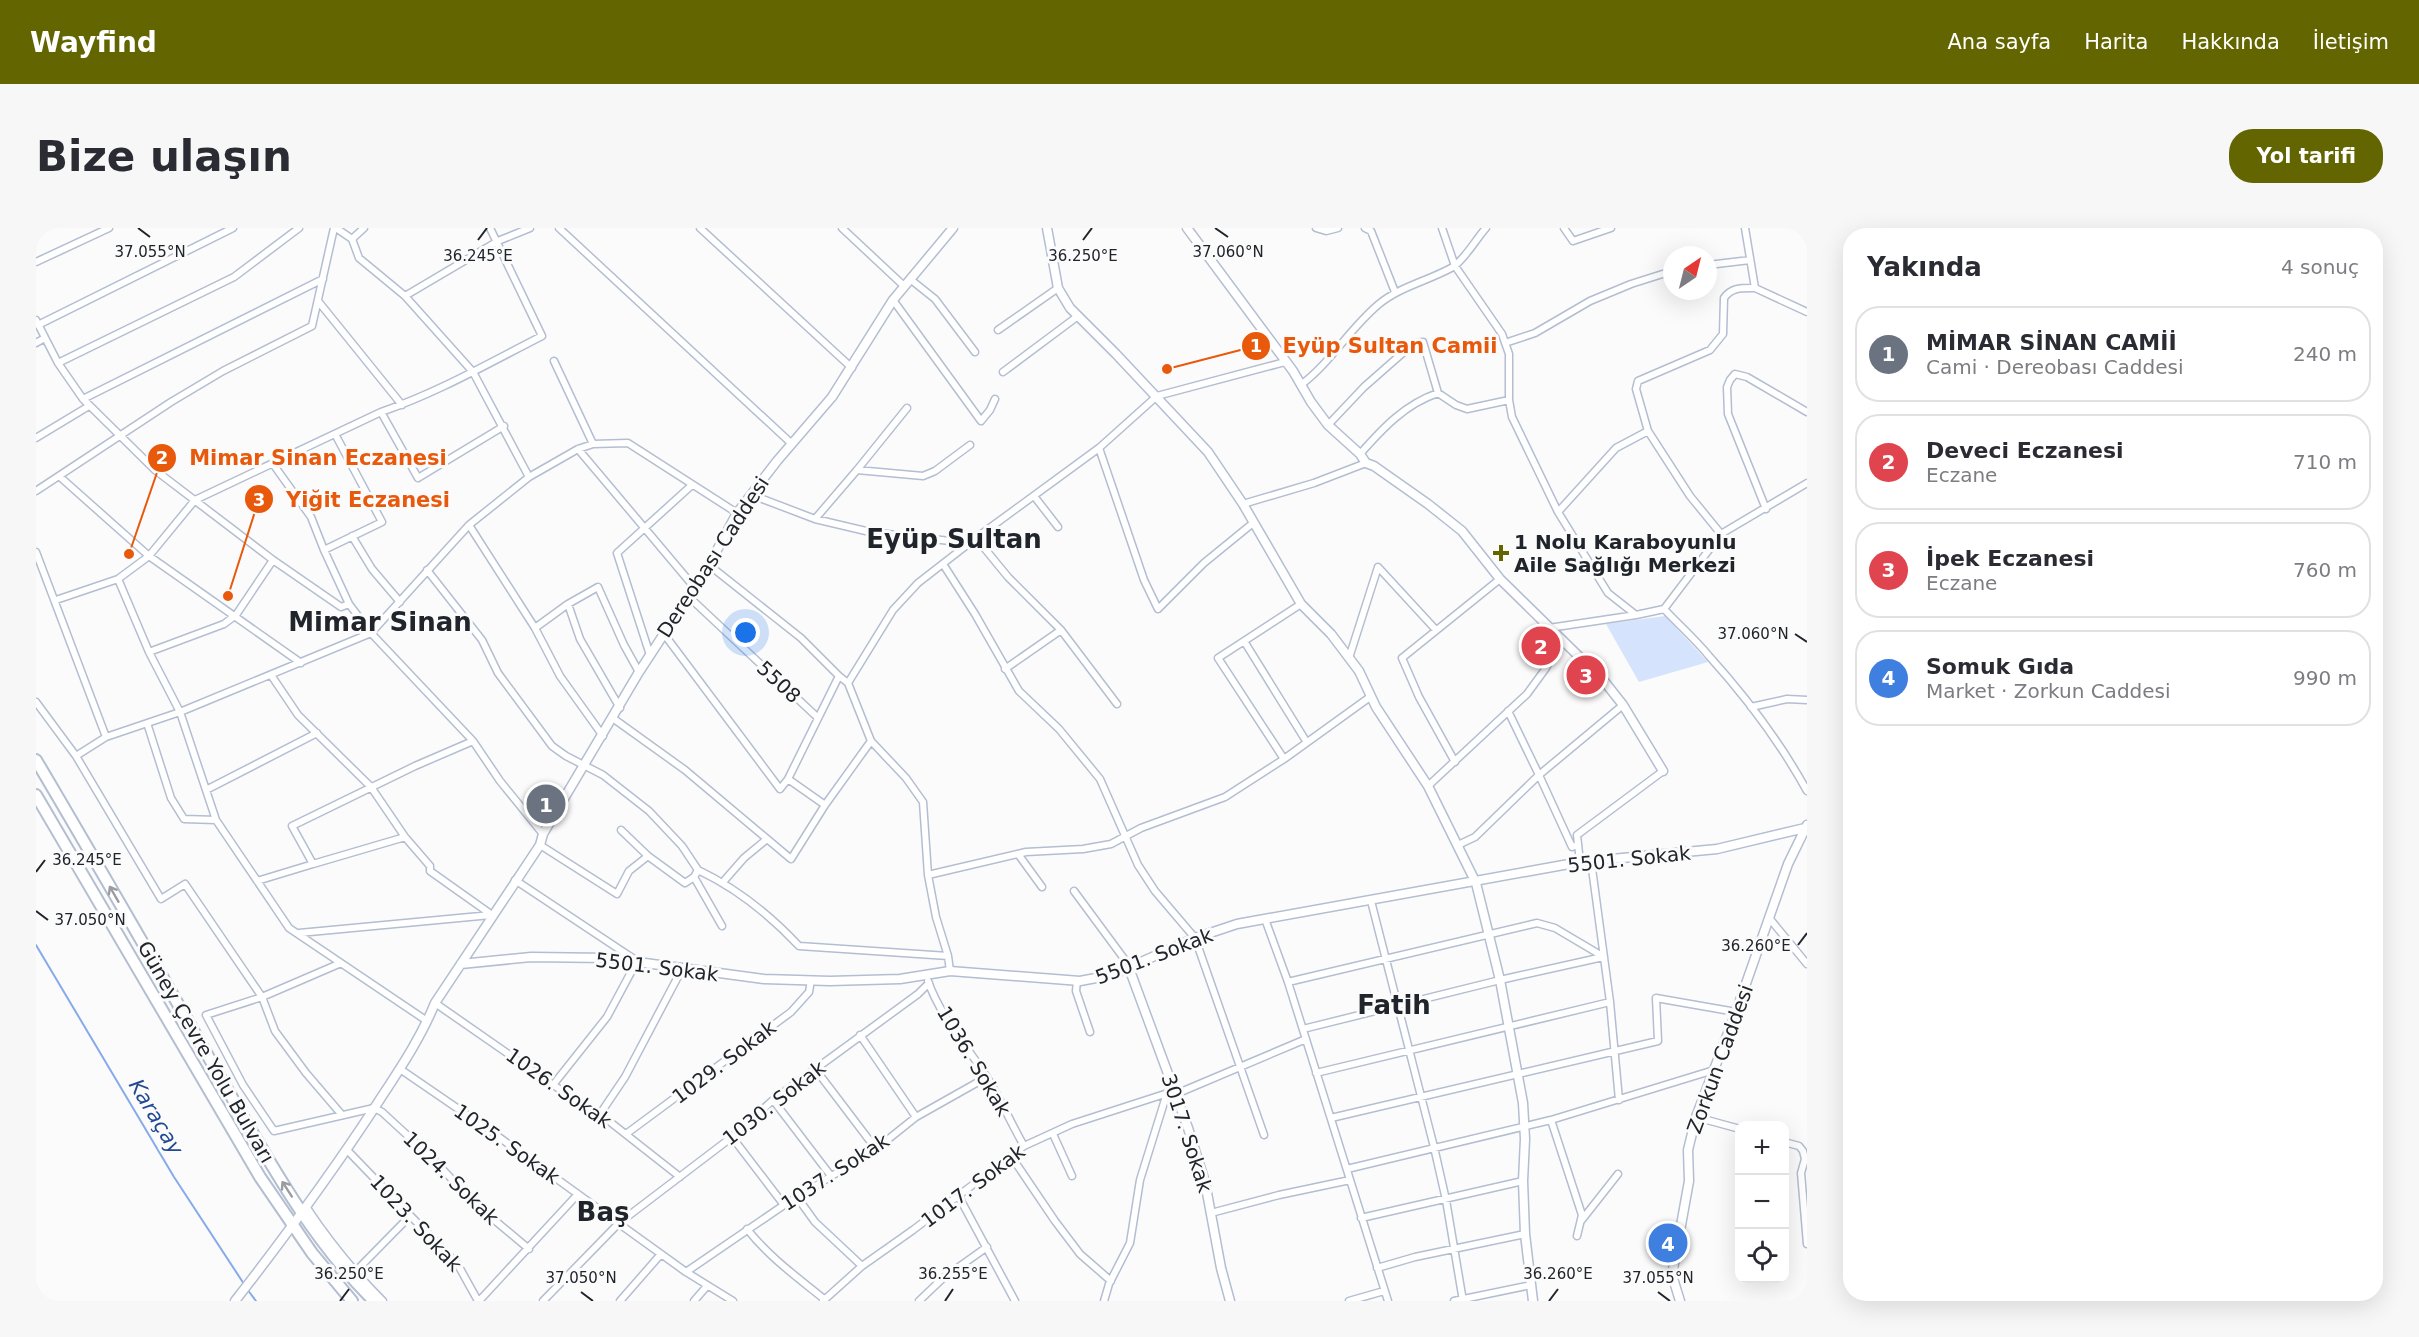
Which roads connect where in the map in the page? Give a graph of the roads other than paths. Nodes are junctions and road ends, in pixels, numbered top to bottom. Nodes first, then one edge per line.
1 (109, 228) edge
2 (233, 228) edge
3 (299, 228) edge
4 (335, 228) edge
5 (364, 228) edge
6 (490, 228) edge
7 (530, 228) edge
8 (559, 228) edge
9 (700, 228) edge
10 (842, 228) edge
11 (953, 228) edge
12 (1047, 228) edge
13 (1187, 228) edge
14 (1316, 228) edge
15 (1338, 228) edge
16 (1365, 228) edge
17 (1442, 228) edge
18 (1486, 228) edge
19 (1564, 228) edge
20 (1611, 228) edge
21 (1744, 228) edge
22 (352, 239) junction
23 (498, 241) junction
24 (1750, 260) junction
25 (36, 262) edge
26 (1717, 264) edge
27 (1455, 266) junction
28 (1663, 275) edge
29 (323, 279) junction
30 (910, 279) junction
31 (903, 286) junction
32 (1058, 288) junction
33 (1755, 288) junction
34 (1395, 292) junction
35 (405, 296) junction
36 (893, 300) junction
37 (318, 301) junction
38 (1807, 312) edge
39 (1078, 316) junction
40 (37, 323) edge
41 (998, 330) dead end
42 (45, 338) junction
43 (36, 343) edge
44 (1505, 344) junction
45 (975, 352) dead end
46 (554, 361) dead end
47 (1285, 362) junction
48 (58, 363) junction
49 (852, 368) junction
50 (473, 372) junction
51 (1003, 372) dead end
52 (1302, 384) junction
53 (1438, 393) junction
54 (1156, 396) junction
55 (84, 399) junction
56 (995, 399) dead end
57 (1509, 400) junction
58 (402, 405) junction
59 (89, 406) junction
60 (907, 408) dead end
61 (381, 412) junction
62 (1807, 412) edge
63 (1328, 425) junction
64 (504, 426) junction
65 (1648, 431) junction
66 (335, 434) junction
67 (120, 437) junction
68 (36, 438) edge
69 (593, 444) junction
70 (792, 444) junction
71 (970, 445) dead end
72 (1099, 448) junction
73 (578, 449) junction
74 (1360, 454) junction
75 (273, 464) junction
76 (1366, 464) junction
77 (857, 470) junction
78 (59, 476) junction
79 (529, 477) junction
80 (1807, 483) edge
81 (692, 485) junction
82 (36, 491) edge
83 (752, 495) junction
84 (1034, 496) junction
85 (195, 500) junction
86 (1243, 504) junction
87 (1766, 509) junction
88 (1558, 512) junction
89 (737, 513) junction
90 (815, 519) junction
91 (1253, 523) junction
92 (469, 525) junction
93 (1058, 527) dead end
94 (645, 528) junction
95 (1721, 534) junction
96 (352, 536) junction
97 (976, 538) junction
98 (324, 550) junction
99 (36, 552) edge
100 (149, 556) junction
101 (273, 560) junction
102 (943, 564) junction
103 (709, 565) junction
104 (427, 570) junction
105 (118, 579) junction
106 (1500, 579) junction
107 (695, 588) junction
108 (689, 597) junction
109 (56, 600) junction
110 (400, 602) junction
111 (350, 604) junction
112 (568, 604) junction
113 (1300, 604) junction
114 (1664, 609) junction
115 (236, 615) junction
116 (1636, 615) junction
117 (535, 628) junction
118 (1549, 628) junction
119 (1061, 630) junction
120 (1436, 630) junction
121 (371, 633) junction
122 (664, 634) junction
123 (1560, 640) junction
124 (1244, 641) junction
125 (149, 652) junction
126 (650, 655) junction
127 (1349, 657) junction
128 (301, 663) junction
129 (1005, 669) junction
130 (639, 672) junction
131 (271, 675) junction
132 (839, 676) junction
133 (848, 683) junction
134 (1370, 697) junction
135 (1807, 700) edge
136 (36, 702) edge
137 (1117, 704) dead end
138 (1623, 705) junction
139 (1751, 707) junction
140 (620, 708) junction
141 (1508, 711) junction
142 (180, 712) junction
143 (817, 717) junction
144 (614, 718) junction
145 (147, 723) junction
146 (317, 733) junction
147 (603, 736) junction
148 (106, 737) junction
149 (473, 741) junction
150 (872, 741) junction
151 (1306, 741) junction
152 (76, 756) junction
153 (1284, 759) junction
154 (36, 760) edge
155 (1455, 762) junction
156 (586, 765) junction
157 (1663, 771) joint
158 (1539, 775) junction
159 (788, 778) junction
160 (1428, 786) junction
161 (371, 787) junction
162 (206, 790) junction
163 (1807, 791) edge
164 (36, 795) edge
165 (825, 805) junction
166 (216, 820) junction
167 (1806, 827) edge
168 (621, 830) dead end
169 (543, 834) junction
170 (405, 837) junction
171 (1125, 837) junction
172 (767, 838) junction
173 (1458, 844) junction
174 (540, 845) junction
175 (1578, 845) junction
176 (1018, 854) junction
177 (648, 856) junction
178 (1591, 861) junction
179 (1580, 862) junction
180 (313, 864) junction
181 (698, 870) junction
182 (928, 875) junction
183 (694, 877) junction
184 (515, 880) junction
185 (257, 881) junction
186 (723, 882) junction
187 (1476, 883) junction
188 (1042, 887) dead end
189 (1074, 891) dead end
190 (1371, 901) junction
191 (492, 915) junction
192 (1265, 919) junction
193 (1770, 919) junction
194 (722, 926) dead end
195 (298, 933) junction
196 (1490, 936) junction
197 (1195, 939) junction
198 (948, 956) junction
199 (1604, 957) junction
200 (1385, 960) junction
201 (637, 961) junction
202 (341, 963) junction
203 (460, 964) junction
204 (1807, 964) edge
205 (1129, 968) junction
206 (682, 969) junction
207 (950, 971) junction
208 (927, 979) junction
209 (811, 980) junction
210 (1500, 980) junction
211 (1077, 981) junction
212 (1288, 982) junction
213 (262, 998) junction
214 (1611, 1002) junction
215 (435, 1003) junction
216 (1398, 1006) junction
217 (1736, 1012) junction
218 (427, 1021) junction
219 (1509, 1027) junction
220 (1303, 1029) junction
221 (1090, 1032) dead end
222 (860, 1035) junction
223 (1306, 1039) junction
224 (1409, 1050) junction
225 (1614, 1050) junction
226 (1241, 1065) junction
227 (400, 1069) junction
228 (816, 1070) junction
229 (1714, 1070) junction
230 (1316, 1073) junction
231 (1519, 1073) junction
232 (987, 1077) junction
233 (553, 1085) junction
234 (1172, 1093) junction
235 (1421, 1096) junction
236 (773, 1100) junction
237 (1619, 1100) junction
238 (374, 1108) junction
239 (600, 1114) junction
240 (342, 1115) junction
241 (916, 1117) junction
242 (1696, 1117) junction
243 (1331, 1118) junction
244 (1551, 1120) junction
245 (1524, 1125) junction
246 (1735, 1128) edge
247 (626, 1134) junction
248 (1053, 1134) junction
249 (1264, 1135) dead end
250 (732, 1137) junction
251 (1789, 1143) edge
252 (1024, 1146) junction
253 (1434, 1147) junction
254 (876, 1149) junction
255 (347, 1150) junction
256 (1011, 1156) junction
257 (1347, 1169) junction
258 (1804, 1173) edge
259 (1618, 1174) dead end
260 (831, 1176) junction
261 (1072, 1176) dead end
262 (680, 1177) junction
263 (1350, 1180) junction
264 (1523, 1181) junction
265 (578, 1194) junction
266 (958, 1195) junction
267 (797, 1197) junction
268 (1446, 1200) junction
269 (784, 1204) junction
270 (305, 1211) junction
271 (1211, 1213) junction
272 (410, 1216) junction
273 (1361, 1218) junction
274 (1580, 1222) junction
275 (619, 1223) junction
276 (294, 1226) junction
277 (747, 1229) junction
278 (1525, 1234) junction
279 (1577, 1236) dead end
280 (1807, 1244) edge
281 (987, 1247) junction
282 (529, 1249) junction
283 (1453, 1250) junction
284 (661, 1254) junction
285 (862, 1266) junction
286 (1377, 1268) junction
287 (354, 1272) junction
288 (686, 1272) junction
289 (1111, 1281) junction
290 (1531, 1285) junction
291 (707, 1286) junction
292 (1384, 1291) junction
293 (1807, 1299) edge
294 (824, 1300) edge
295 (1012, 1300) edge
296 (1463, 1300) edge
297 (236, 1301) edge
298 (352, 1301) edge
299 (374, 1301) edge
300 (382, 1301) edge
301 (479, 1301) edge
302 (543, 1301) edge
303 (620, 1301) edge
304 (694, 1301) edge
305 (734, 1301) edge
306 (920, 1301) edge
307 (1104, 1301) edge
308 (1230, 1301) edge
309 (1349, 1301) edge
310 (1388, 1301) edge
311 (1454, 1301) edge
312 (1533, 1301) edge
313 (1680, 1301) edge
314 (1800, 1301) edge

1 - 25 street
2 - 40 street
3 - 48 street
4 - 22 street
4 - 29 street
5 - 22 street
6 - 23 street
7 - 23 street
8 - 70 street
9 - 49 street
10 - 31 street
11 - 30 street, Dereobası Caddesi
12 - 32 street
13 - 47 street
14 - 15 street
16 - 34 street
17 - 27 street
18 - 27 street
19 - 20 street
21 - 24 street
22 - 35 street
23 - 35 street
23 - 50 street
24 - 26 street
24 - 33 street
27 - 34 street
27 - 44 street
28 - 44 street
29 - 37 street
29 - 55 street
30 - 31 street, Dereobası Caddesi
30 - 45 street
31 - 36 street, Dereobası Caddesi
32 - 39 street
32 - 41 street
33 - 38 street
33 - 65 street
34 - 52 street
35 - 50 street
36 - 49 street, Dereobası Caddesi
36 - 56 street
37 - 58 street
37 - 67 street
39 - 51 street
39 - 54 street
40 - 42 street
42 - 43 street
42 - 48 street
44 - 57 street
46 - 69 street
47 - 52 street
47 - 54 street
48 - 55 street
49 - 70 street, Dereobası Caddesi
50 - 58 street
50 - 64 street
52 - 63 street
53 - 57 street
53 - 63 street
53 - 74 street
54 - 72 street
54 - 86 street
55 - 59 street
57 - 88 street
58 - 61 street
59 - 67 street
59 - 68 street
60 - 77 street
61 - 64 street
61 - 66 street
62 - 87 street
63 - 74 street
64 - 79 street
65 - 88 street
65 - 95 street
66 - 75 street
66 - 96 street
67 - 78 street
67 - 85 street
69 - 73 street
69 - 81 street
70 - 83 street, Dereobası Caddesi
71 - 77 street
72 - 84 street
72 - 91 street
73 - 79 street
73 - 94 street
74 - 76 street
75 - 85 street
75 - 98 street
76 - 86 street
76 - 106 street
77 - 90 street
78 - 82 street
78 - 100 street
79 - 92 street
80 - 87 street
81 - 89 street
81 - 94 street
83 - 89 street, Dereobası Caddesi
83 - 90 street
84 - 93 street
84 - 97 street
85 - 100 street
85 - 101 street
86 - 91 street
87 - 95 street
88 - 116 street
89 - 103 street, Dereobası Caddesi
90 - 97 street
91 - 113 street
92 - 104 street
92 - 117 street
94 - 107 street
94 - 126 street
95 - 114 street
96 - 98 street
96 - 110 street
97 - 102 street
97 - 119 street
98 - 111 street
99 - 109 street
100 - 105 street
100 - 115 street
101 - 111 street
101 - 115 street
102 - 129 street
102 - 133 street
103 - 107 street, Dereobası Caddesi
103 - 132 street
104 - 110 street
104 - 156 street
105 - 109 street
105 - 125 street
106 - 118 street
106 - 120 street
107 - 108 street, Dereobası Caddesi
108 - 122 street, Dereobası Caddesi
108 - 143 street, 5508
109 - 148 street
110 - 121 street
111 - 121 street
112 - 117 street
112 - 130 street
112 - 140 street
113 - 124 street
113 - 127 street
114 - 116 street
114 - 139 street
115 - 125 street
115 - 128 street
116 - 118 street
117 - 147 street
118 - 123 street
119 - 129 street
119 - 137 street
120 - 127 street
120 - 155 street
121 - 128 street
121 - 149 street
122 - 126 street, Dereobası Caddesi
122 - 159 street
123 - 138 street
123 - 141 street
124 - 151 street
124 - 153 street
125 - 142 street
126 - 130 street, Dereobası Caddesi
127 - 134 street
128 - 131 street
129 - 171 street
130 - 140 street, Dereobası Caddesi
131 - 142 street
131 - 146 street
132 - 133 street
132 - 143 street
133 - 150 street
134 - 151 street
134 - 160 street
135 - 139 street
136 - 152 street
138 - 157 street
138 - 158 street
139 - 163 street
140 - 144 street, Dereobası Caddesi
141 - 155 street
141 - 158 street
142 - 145 street
142 - 162 street
143 - 159 street
144 - 147 street, Dereobası Caddesi
144 - 172 street
145 - 148 street
145 - 166 street
146 - 161 street
146 - 162 street
147 - 156 street, Dereobası Caddesi
148 - 152 street
149 - 161 street
149 - 169 street
150 - 165 street
150 - 182 street
151 - 153 street
152 - 213 street
153 - 171 street
270 -> 154 highway, Güney Çevre Yolu Bulvarı
155 - 160 street
156 - 169 street, Dereobası Caddesi
156 - 181 street
157 - 175 street
158 - 173 street
158 - 175 street
159 - 165 street
160 - 173 street
161 - 170 street
161 - 180 street
162 - 166 street
164 - 276 highway, Güney Çevre Yolu Bulvarı
165 - 172 street
166 - 185 street
167 - 178 street, 5501. Sokak
167 - 193 street, Zorkun Caddesi
168 - 177 street
169 - 174 street, Dereobası Caddesi
170 - 180 street
170 - 191 street
171 - 176 street
171 - 197 street
172 - 186 street
173 - 187 street
174 - 177 street
174 - 184 street
175 - 179 street
176 - 182 street
176 - 188 street
177 - 183 street
178 - 179 street, 5501. Sokak
178 - 199 street
179 - 187 street, 5501. Sokak
180 - 185 street
181 - 183 street
181 - 186 street
182 - 198 street
183 - 194 street
184 - 191 street
184 - 201 street
185 - 195 street
186 - 198 street
187 - 190 street, 5501. Sokak
187 - 196 street
189 - 205 street
190 - 192 street, 5501. Sokak
190 - 200 street
191 - 195 street
191 - 203 street
192 - 197 street, 5501. Sokak
192 - 212 street
193 - 204 street
193 - 217 street, Zorkun Caddesi
195 - 202 street
196 - 199 street
196 - 200 street
196 - 210 street
197 - 205 street, 5501. Sokak
197 - 226 street
198 - 207 street
199 - 210 street
199 - 214 street
200 - 212 street
200 - 216 street
201 - 203 street, 5501. Sokak
201 - 206 street, 5501. Sokak
201 - 233 street
202 - 213 street
202 - 218 street
203 - 215 street
205 - 211 street, 5501. Sokak
205 - 234 street, 3017. Sokak
206 - 209 street, 5501. Sokak
206 - 239 street
207 - 208 street, 5501. Sokak
207 - 211 street, 5501. Sokak
208 - 209 street, 5501. Sokak
208 - 222 street, 1030. Sokak
208 - 232 street, 1036. Sokak
209 - 247 street, 1029. Sokak
210 - 216 street
210 - 219 street
211 - 221 street
212 - 220 street
213 - 240 street
213 - 240 street
214 - 219 street
214 - 225 street
215 - 218 street
215 - 233 street, 1026. Sokak
216 - 220 street
216 - 224 street
217 - 225 street
217 - 229 street, Zorkun Caddesi
218 - 227 street
219 - 224 street
219 - 231 street
220 - 223 street
222 - 228 street, 1030. Sokak
222 - 241 street
223 - 226 street, 1017. Sokak
223 - 230 street
224 - 230 street
224 - 235 street
225 - 231 street
225 - 237 street
226 - 234 street, 1017. Sokak
226 - 249 street
227 - 238 street
227 - 265 street, 1025. Sokak
228 - 236 street, 1030. Sokak
228 - 254 street
229 - 237 street
229 - 242 street, Zorkun Caddesi
230 - 243 street
231 - 235 street
231 - 245 street
232 - 241 street, 1037. Sokak
232 - 252 street, 1036. Sokak
233 - 239 street, 1026. Sokak
234 - 248 street, 1017. Sokak
234 - 271 street, 3017. Sokak
234 - 289 street
235 - 243 street
235 - 253 street
236 - 250 street, 1030. Sokak
236 - 260 street
237 - 244 street
238 - 240 street
238 - 255 street
238 - 282 street, 1024. Sokak
239 - 247 street, 1026. Sokak
241 - 254 street, 1037. Sokak
242 - 246 street
242 - 313 street, Zorkun Caddesi
243 - 257 street
244 - 245 street
244 - 274 street
245 - 253 street
245 - 264 street
247 - 262 street, 1026. Sokak
248 - 252 street, 1017. Sokak
248 - 261 street
250 - 262 street, 1030. Sokak
250 - 269 street
251 - 258 street
252 - 256 street, 1017. Sokak
253 - 257 street
253 - 268 street
254 - 260 street, 1037. Sokak
255 - 270 street
255 - 272 street, 1023. Sokak
256 - 266 street, 1017. Sokak
256 - 289 street
257 - 263 street
258 - 280 street
259 - 274 street
260 - 267 street, 1037. Sokak
262 - 275 street, 1030. Sokak
263 - 271 street
263 - 273 street
264 - 268 street
264 - 278 street
265 - 275 street, 1025. Sokak
265 - 282 street
266 - 281 street
266 - 285 street, 1017. Sokak
267 - 269 street, 1037. Sokak
267 - 285 street
268 - 273 street
268 - 283 street
269 - 277 street, 1037. Sokak
270 - 276 street
270 - 287 street
270 - 299 highway, Güney Çevre Yolu Bulvarı
271 - 308 street, 3017. Sokak
272 - 287 street
272 - 301 street, 1023. Sokak
273 - 286 street
274 - 279 street
275 - 284 street, 1025. Sokak
275 - 302 street, 1030. Sokak
276 - 297 street
276 - 298 highway, Güney Çevre Yolu Bulvarı
277 - 288 street, 1037. Sokak
277 - 294 street
278 - 283 street
278 - 290 street
281 - 295 street
281 - 306 street
282 - 301 street
283 - 286 street
283 - 296 street
284 - 288 street, 1025. Sokak
284 - 303 street
285 - 294 street, 1017. Sokak
286 - 292 street
287 - 300 street
288 - 291 street, 1025. Sokak
289 - 307 street
290 - 296 street
290 - 312 street
291 - 304 street
291 - 305 street, 1025. Sokak
292 - 309 street
292 - 310 street
293 - 314 street
296 - 311 street

